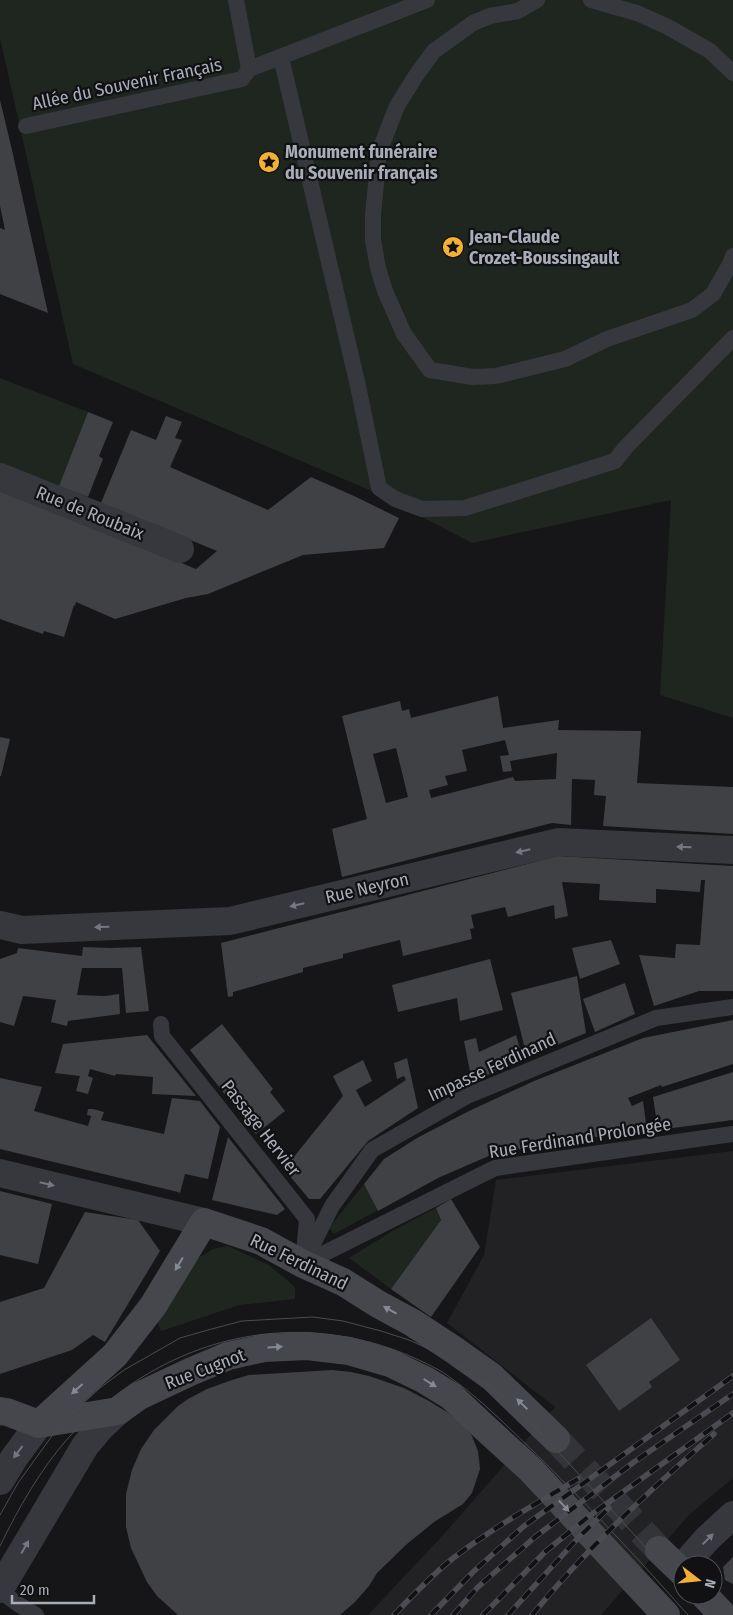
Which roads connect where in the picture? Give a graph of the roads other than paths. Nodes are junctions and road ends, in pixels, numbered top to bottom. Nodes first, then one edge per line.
1 (236, 0) edge
2 (427, 0) edge
3 (537, 0) edge
4 (591, 0) edge
5 (281, 58) junction
6 (249, 69) junction
7 (733, 73) edge
8 (26, 126) dead end
9 (733, 256) edge
10 (733, 338) edge
11 (0, 477) edge
12 (180, 549) dead end
13 (733, 850) edge
14 (0, 925) edge
15 (733, 1007) edge
16 (161, 1024) dead end
17 (733, 1134) edge
18 (0, 1172) edge
19 (204, 1222) junction
20 (303, 1264) junction
21 (0, 1411) edge
22 (118, 1411) junction
23 (40, 1424) junction
24 (556, 1438) tunnel mouth
25 (0, 1481) edge
26 (733, 1515) edge
27 (659, 1550) tunnel mouth
28 (694, 1555) edge
29 (673, 1562) edge
30 (0, 1590) edge
31 (714, 1605) edge
32 (36, 1615) edge
33 (666, 1615) edge
34 (723, 1615) edge

1 - 6 lane
2 - 5 lane, Allée du Souvenir Français
3 - 9 lane
4 - 7 lane
5 - 6 lane, Allée du Souvenir Français
5 - 10 lane
6 - 8 lane, Allée du Souvenir Français
11 - 12 street, Rue de Roubaix
13 -> 14 street, Rue Neyron
15 - 20 lane, Impasse Ferdinand
16 - 20 lane, Passage Hervier
17 - 20 lane, Rue Ferdinand Prolongée
18 -> 19 street, Rue Ferdinand
19 - 20 main road, Rue Ferdinand
19 -> 23 main road
24 -> 20 main road, Rue Ferdinand
21 - 23 main road, Rue Cugnot
22 - 23 main road, Rue Cugnot
30 -> 22 street
22 -> 33 main road, Rue Cugnot
23 -> 25 street
28 -> 26 street
27 - 29 main road
30 - 32 lane
31 - 34 main road

